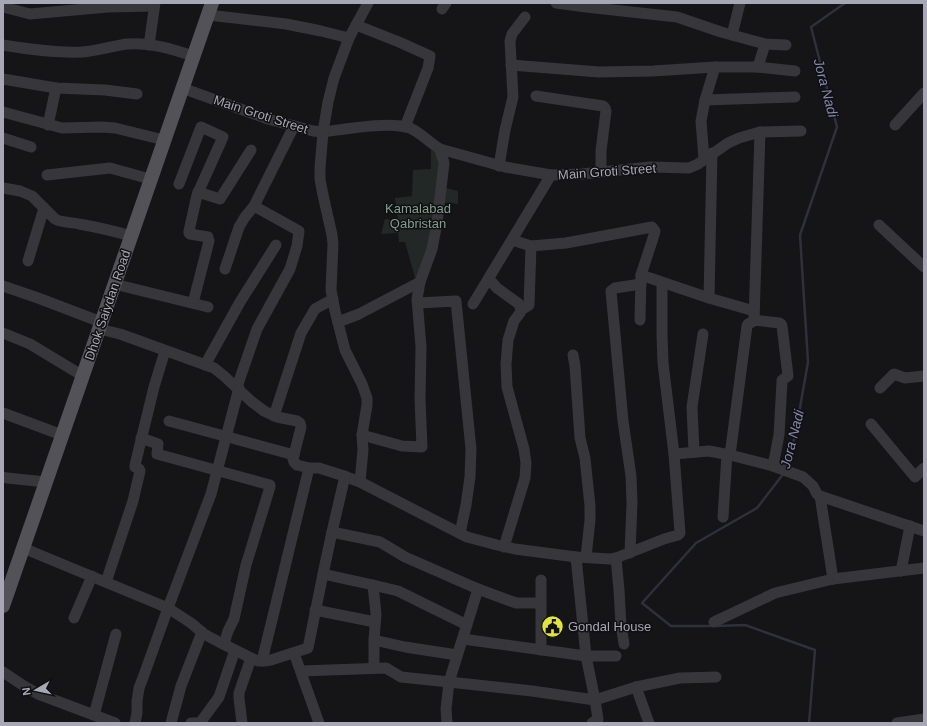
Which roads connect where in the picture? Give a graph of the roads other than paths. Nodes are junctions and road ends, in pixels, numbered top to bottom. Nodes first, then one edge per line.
1 (368, 3) edge
2 (556, 3) edge
3 (740, 3) edge
4 (155, 4) edge
5 (5, 6) edge
6 (210, 9) edge
7 (525, 17) dead end
8 (356, 25) junction
9 (732, 35) junction
10 (350, 38) junction
11 (765, 44) junction
12 (3, 45) edge
13 (149, 45) junction
14 (786, 45) dead end
15 (193, 56) junction
16 (511, 65) junction
17 (715, 67) junction
18 (758, 67) junction
19 (795, 71) dead end
20 (3, 79) edge
21 (56, 88) junction
22 (182, 88) junction
23 (924, 93) edge
24 (138, 94) dead end
25 (536, 96) dead end
26 (795, 97) dead end
27 (705, 100) junction
28 (3, 112) edge
29 (48, 125) junction
30 (894, 125) dead end
31 (294, 126) junction
32 (404, 127) junction
33 (801, 131) dead end
34 (323, 132) junction
35 (760, 132) junction
36 (3, 138) edge
37 (164, 140) junction
38 (30, 147) dead end
39 (440, 149) junction
40 (251, 150) dead end
41 (708, 156) junction
42 (499, 166) junction
43 (601, 172) junction
44 (47, 175) dead end
45 (551, 175) junction
46 (150, 179) junction
47 (179, 184) dead end
48 (3, 188) edge
49 (198, 192) junction
50 (254, 206) junction
51 (44, 208) junction
52 (879, 226) dead end
53 (131, 236) junction
54 (512, 240) junction
55 (276, 245) dead end
56 (531, 246) junction
57 (28, 261) dead end
58 (924, 267) edge
59 (224, 269) dead end
60 (489, 278) junction
61 (641, 280) junction
62 (420, 282) junction
63 (662, 283) junction
64 (114, 284) junction
65 (3, 286) edge
66 (709, 298) junction
67 (333, 299) junction
68 (193, 303) junction
69 (418, 303) junction
70 (473, 304) dead end
71 (208, 306) dead end
72 (521, 310) junction
73 (754, 315) junction
74 (640, 320) dead end
75 (338, 322) junction
76 (100, 325) junction
77 (3, 333) edge
78 (703, 334) dead end
79 (165, 351) junction
80 (573, 355) dead end
81 (205, 365) junction
82 (83, 376) junction
83 (924, 376) edge
84 (238, 388) junction
85 (880, 388) dead end
86 (3, 413) edge
87 (274, 416) junction
88 (169, 421) dead end
89 (870, 424) dead end
90 (62, 435) junction
91 (362, 435) junction
92 (226, 436) junction
93 (141, 438) junction
94 (694, 452) junction
95 (674, 454) junction
96 (294, 455) junction
97 (728, 455) junction
98 (773, 466) junction
99 (310, 468) junction
100 (924, 468) edge
101 (217, 470) junction
102 (345, 476) junction
103 (3, 477) edge
104 (46, 482) junction
105 (360, 482) junction
106 (820, 496) junction
107 (723, 517) dead end
108 (910, 526) junction
109 (924, 531) edge
110 (332, 532) junction
111 (460, 533) junction
112 (504, 547) junction
113 (23, 548) junction
114 (630, 553) junction
115 (581, 557) junction
116 (616, 558) junction
117 (924, 568) edge
118 (901, 571) junction
119 (322, 574) junction
120 (92, 576) junction
121 (833, 579) junction
122 (540, 580) dead end
123 (106, 582) junction
124 (7, 583) edge
125 (373, 585) junction
126 (478, 589) junction
127 (541, 603) junction
128 (3, 606) edge
129 (168, 608) junction
130 (315, 610) junction
131 (74, 618) dead end
132 (375, 622) junction
133 (714, 622) dead end
134 (467, 625) junction
135 (202, 632) junction
136 (116, 634) dead end
137 (463, 639) junction
138 (374, 640) junction
139 (224, 644) junction
140 (624, 644) dead end
141 (235, 650) junction
142 (541, 650) junction
143 (294, 653) junction
144 (457, 655) junction
145 (586, 656) junction
146 (616, 656) dead end
147 (256, 660) junction
148 (374, 668) junction
149 (301, 671) junction
150 (3, 672) edge
151 (716, 677) dead end
152 (449, 682) junction
153 (636, 687) junction
154 (595, 700) junction
155 (94, 715) junction
156 (924, 719) edge
157 (596, 722) edge
158 (115, 723) edge
159 (135, 723) edge
160 (171, 723) edge
161 (191, 723) edge
162 (242, 723) edge
163 (319, 723) edge
164 (446, 723) edge
165 (649, 723) edge
166 (897, 723) edge

1 - 8 street
2 - 9 street
3 - 9 street
4 - 5 street
4 - 13 street
6 - 10 street
6 - 15 main road, Dhok Saiydan Road
7 - 16 street
8 - 10 street
8 - 32 street
9 - 11 street
10 - 34 street
11 - 14 street
11 - 18 street
12 - 13 street
13 - 15 street
15 - 22 main road, Dhok Saiydan Road
16 - 17 street
16 - 42 street
17 - 18 street
17 - 27 street
18 - 19 street
20 - 21 street
21 - 24 street
21 - 29 street
22 - 31 street, Main Groti Street
22 - 37 main road, Dhok Saiydan Road
23 - 30 street
25 - 43 street
26 - 27 street
27 - 41 street
28 - 29 street
29 - 37 street
31 - 34 street, Main Groti Street
31 - 50 street
32 - 34 street, Main Groti Street
32 - 39 street, Main Groti Street
33 - 35 street, Main Groti Street
34 - 67 street
35 - 41 street, Main Groti Street
35 - 73 street
36 - 38 street
37 - 46 main road, Dhok Saiydan Road
39 - 42 street, Main Groti Street
39 - 62 street
40 - 49 street
41 - 43 street, Main Groti Street
41 - 66 street
42 - 45 street, Main Groti Street
43 - 45 street, Main Groti Street
44 - 46 street
45 - 54 street
46 - 53 main road, Dhok Saiydan Road
47 - 49 street
48 - 51 street
49 - 68 street
50 - 59 street
50 - 84 street
51 - 53 street
51 - 57 street
52 - 58 street
53 - 64 main road, Dhok Saiydan Road
54 - 56 street
54 - 60 street
55 - 81 street
56 - 61 street
56 - 72 street
60 - 70 street
60 - 72 street
61 - 63 street
61 - 74 street
61 - 114 street
62 - 69 street
62 - 75 street
63 - 66 street
63 - 95 street
64 - 68 street
64 - 76 main road, Dhok Saiydan Road
65 - 76 street
66 - 73 street
67 - 75 street
67 - 87 street
68 - 71 street
69 - 91 street
69 - 111 street
72 - 112 street
73 - 97 street
73 - 98 street
75 - 91 street
76 - 79 street
76 - 82 main road, Dhok Saiydan Road
77 - 82 street
78 - 94 street
79 - 81 street
79 - 93 street
80 - 115 street
81 - 84 street
82 - 90 main road, Dhok Saiydan Road
83 - 85 street
84 - 87 street
84 - 92 street
86 - 90 street
87 - 96 street
88 - 92 street
89 - 100 street
90 - 104 main road, Dhok Saiydan Road
91 - 105 street
92 - 96 street
92 - 101 street
93 - 101 street
93 - 123 street
94 - 95 street
94 - 97 street
95 - 114 street
96 - 99 street
97 - 98 street
97 - 107 street
98 - 106 street
99 - 102 street
99 - 147 street
101 - 129 street
101 - 139 street
102 - 105 street
102 - 110 street
103 - 104 street
104 - 113 main road, Dhok Saiydan Road
105 - 111 street
106 - 108 street
106 - 121 street
108 - 109 street
108 - 118 street
110 - 119 street
110 - 126 street
111 - 112 street
112 - 115 street
113 - 120 street
113 - 124 main road, Dhok Saiydan Road
114 - 116 street
115 - 116 street
115 - 145 street
116 - 140 street
117 - 118 street
118 - 121 street
119 - 125 street
119 - 130 street
120 - 123 street
120 - 131 street
121 - 133 street
122 - 127 street
123 - 129 street
124 - 128 main road, Dhok Saiydan Road
125 - 132 street
125 - 134 street
126 - 127 street
126 - 134 street
127 - 142 street
129 - 135 street
129 - 159 street
130 - 132 street
130 - 143 street
132 - 138 street
134 - 137 street
135 - 139 street
135 - 160 street
136 - 155 street
137 - 142 street
137 - 144 street
138 - 144 street
138 - 148 street
139 - 141 street
141 - 147 street
141 - 161 street
142 - 145 street
143 - 147 street
143 - 149 street
144 - 152 street
145 - 146 street
145 - 154 street
147 - 162 street
148 - 149 street
148 - 152 street
149 - 163 street
150 - 155 street
151 - 153 street
152 - 154 street
152 - 164 street
153 - 154 street
153 - 165 street
154 - 157 street
155 - 158 street
156 - 166 street

